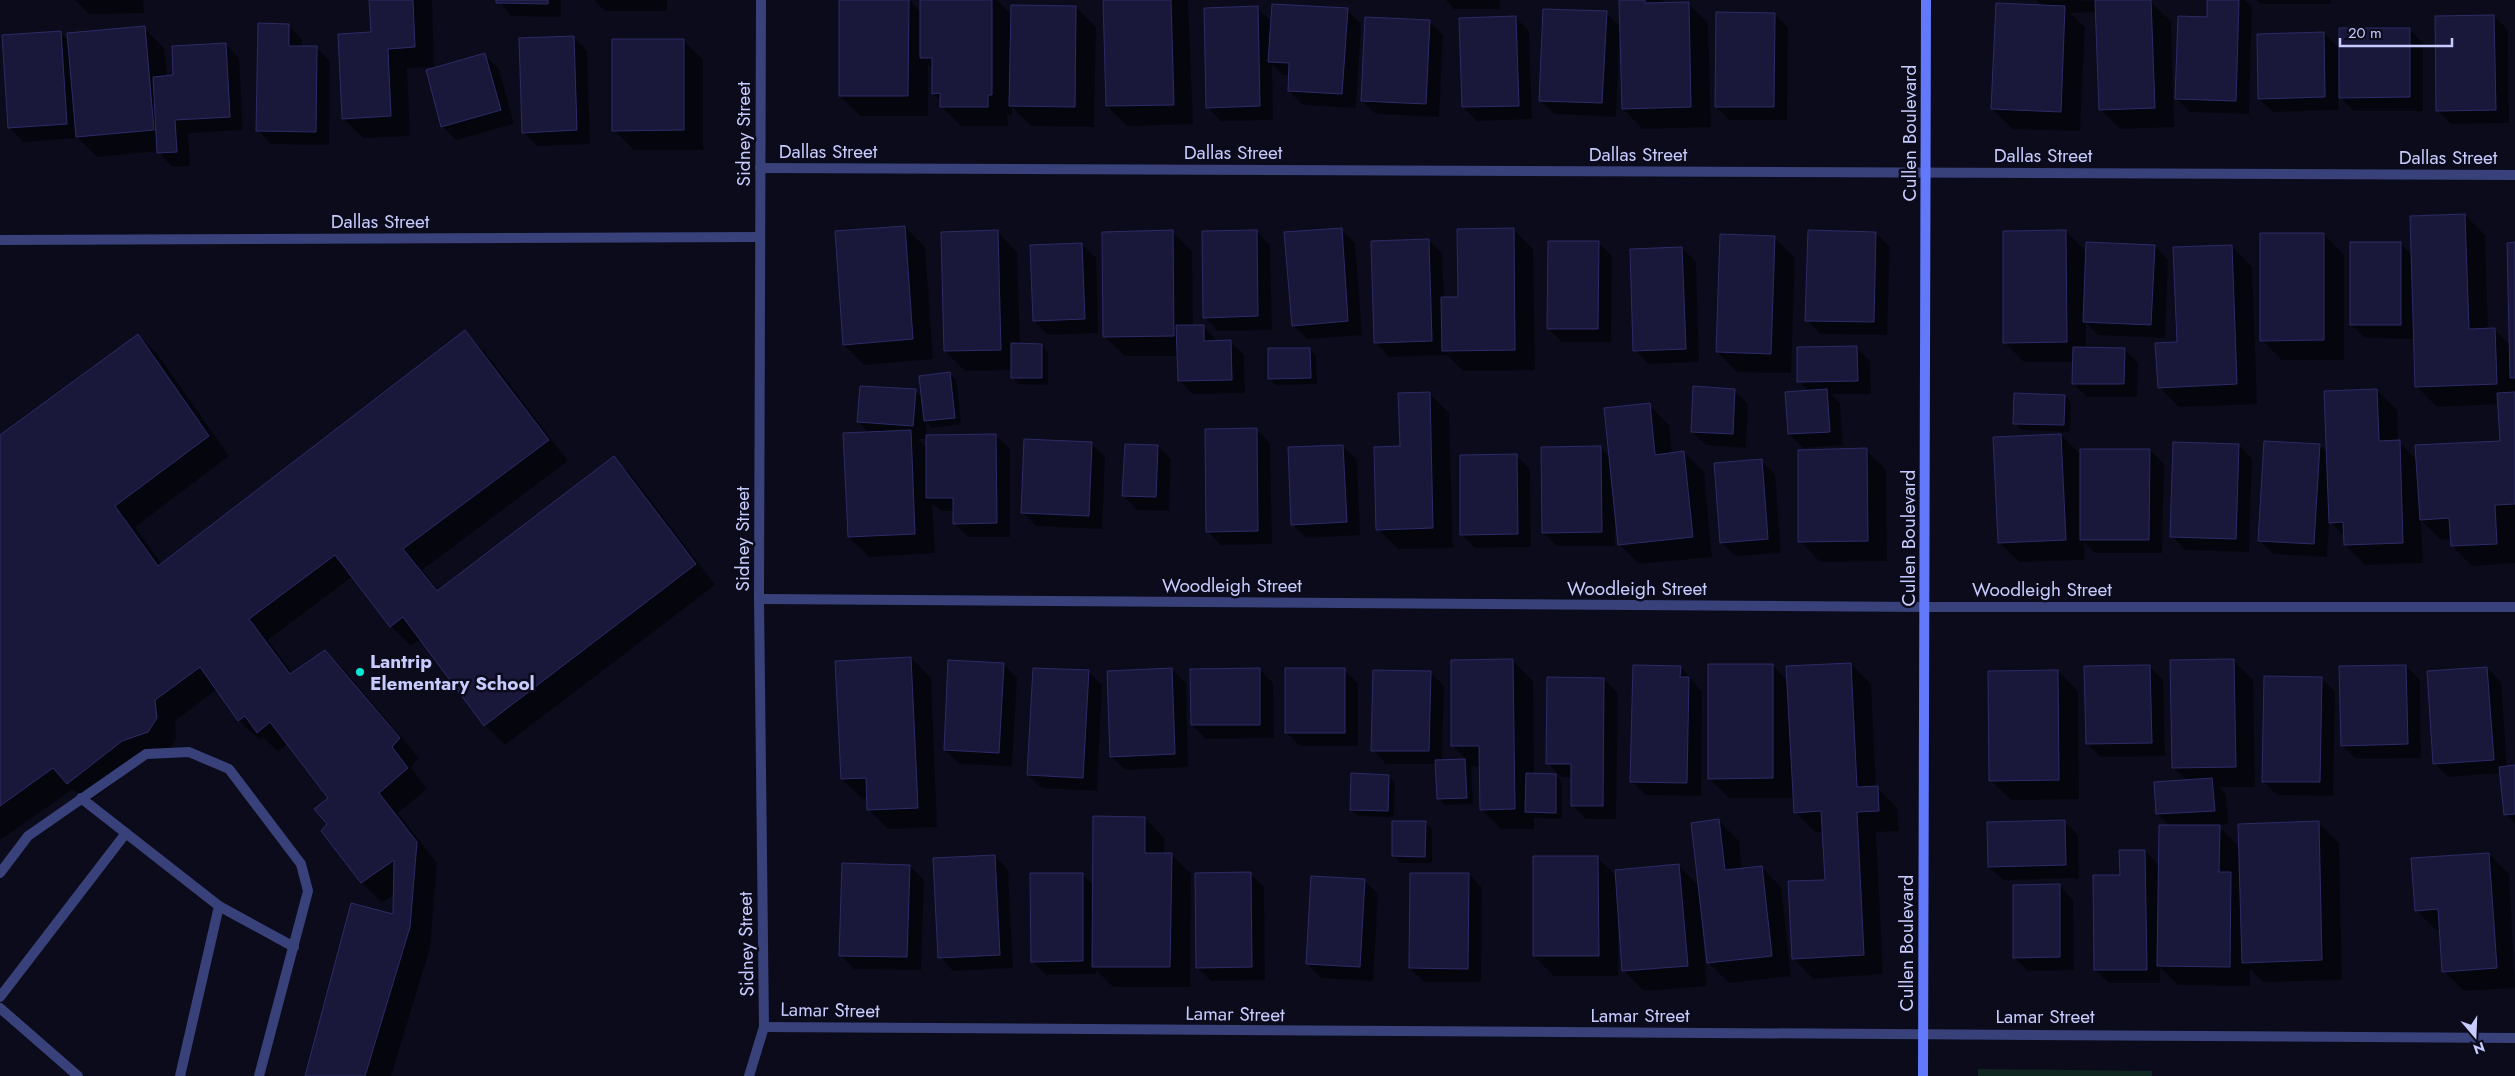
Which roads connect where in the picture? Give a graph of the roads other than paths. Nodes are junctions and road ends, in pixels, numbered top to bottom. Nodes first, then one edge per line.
1 (761, 0) edge
2 (1926, 0) edge
3 (760, 168) junction
4 (1927, 172) junction
5 (2515, 175) edge
6 (760, 237) junction
7 (0, 240) edge
8 (759, 599) junction
9 (1925, 607) junction
10 (2515, 607) edge
11 (82, 798) junction
12 (126, 833) junction
13 (0, 873) edge
14 (220, 906) junction
15 (294, 947) junction
16 (0, 997) edge
17 (0, 1008) edge
18 (764, 1027) junction
19 (1924, 1033) junction
20 (2515, 1038) edge
21 (78, 1076) edge
22 (180, 1076) edge
23 (259, 1076) edge
24 (749, 1076) edge
25 (1923, 1076) edge

1 - 3 street, Sidney Street
2 - 4 street, Cullen Boulevard
3 - 4 street, Dallas Street
3 - 6 street, Sidney Street
4 - 5 street, Dallas Street
4 - 9 street, Cullen Boulevard
6 - 7 street, Dallas Street
6 - 8 street, Sidney Street
8 - 9 street, Woodleigh Street
8 - 18 street, Sidney Street
9 - 10 street, Woodleigh Street
9 - 19 street, Cullen Boulevard
11 - 12 street
11 - 13 street
11 - 15 street
12 - 14 street
12 - 16 street
14 - 15 street
14 - 22 street
15 - 23 street
17 - 21 street
18 - 19 street, Lamar Street
18 - 24 street, Sidney Street
19 - 20 street, Lamar Street
19 - 25 street, Cullen Boulevard

